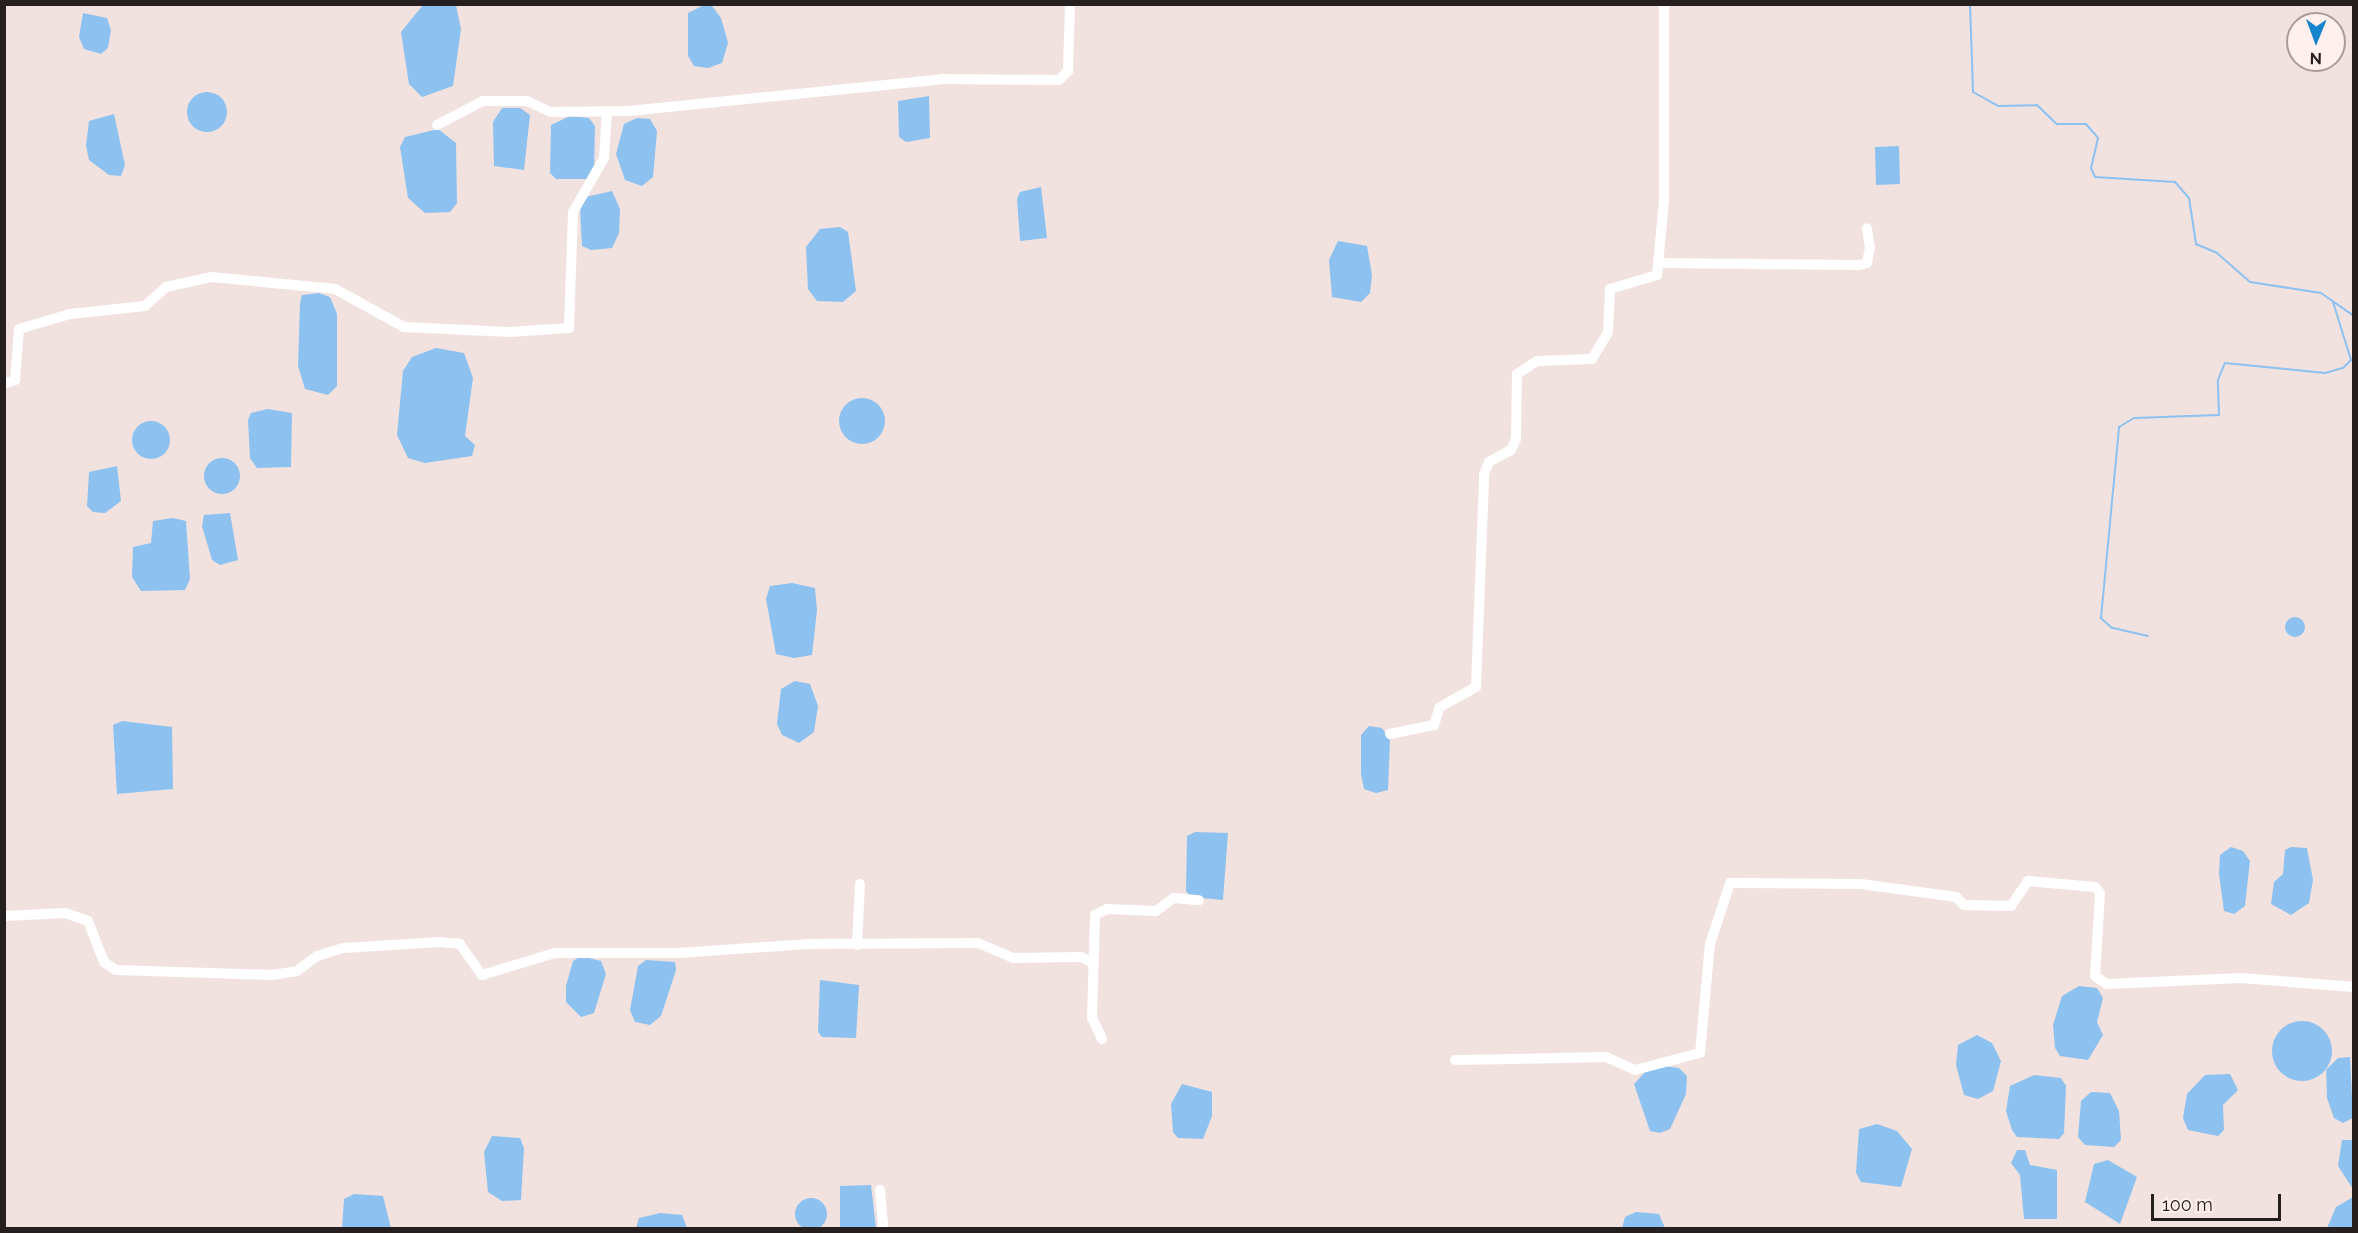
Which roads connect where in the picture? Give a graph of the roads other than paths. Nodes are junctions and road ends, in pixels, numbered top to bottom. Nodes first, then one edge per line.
1 (1070, 4) edge
2 (1664, 4) edge
3 (607, 111) junction
4 (437, 125) dead end
5 (1867, 228) dead end
6 (1659, 263) junction
7 (4, 384) edge
8 (1390, 734) dead end
9 (860, 884) dead end
10 (1199, 900) dead end
11 (4, 916) edge
12 (857, 945) junction
13 (1093, 963) junction
14 (2354, 987) edge
15 (1102, 1039) dead end
16 (1455, 1060) dead end
17 (880, 1190) dead end
18 (883, 1228) edge

1 - 3 street
2 - 6 street
3 - 4 street
3 - 7 street
5 - 6 street
6 - 8 street
9 - 12 street
10 - 13 street
11 - 12 street
12 - 13 street
13 - 15 street
14 - 16 street
17 - 18 street

